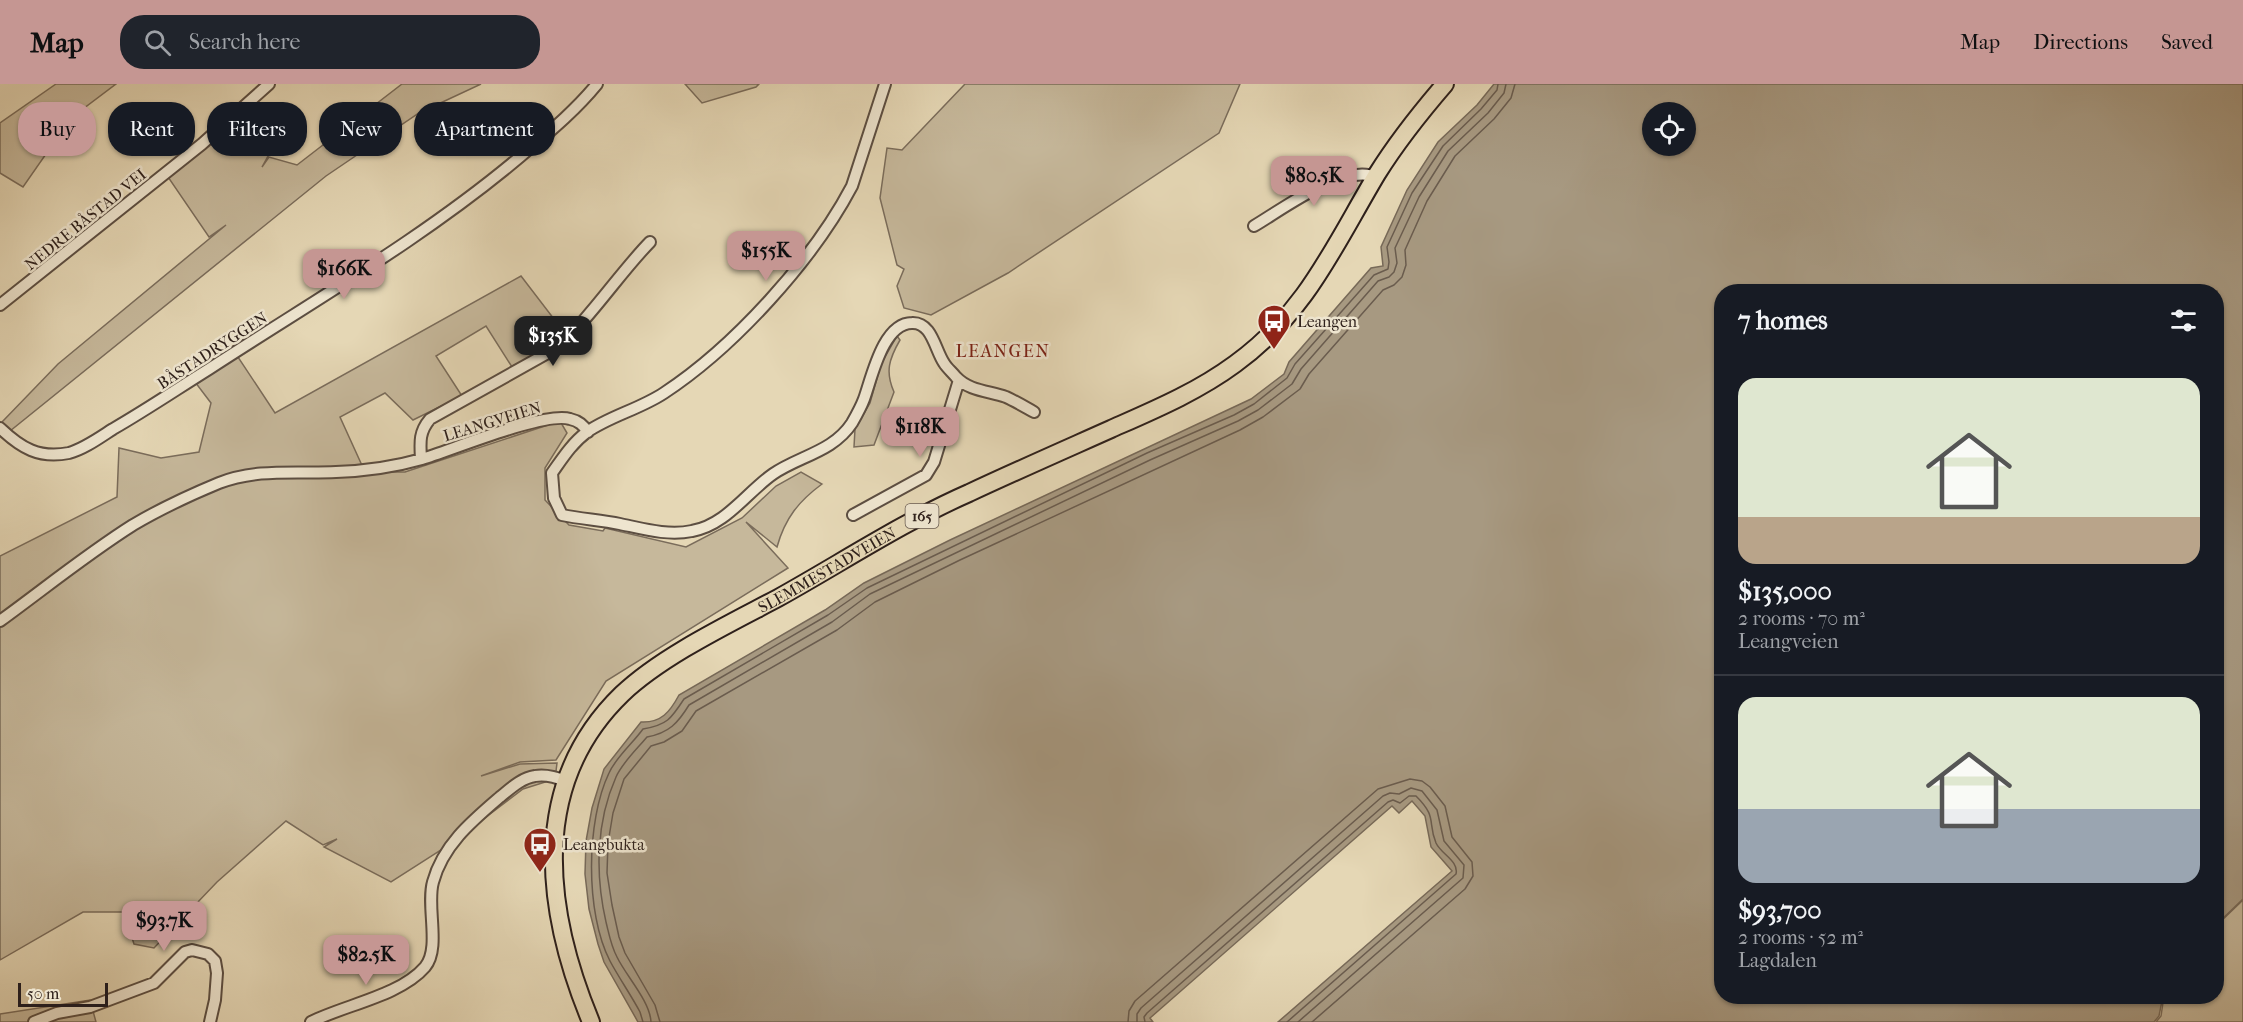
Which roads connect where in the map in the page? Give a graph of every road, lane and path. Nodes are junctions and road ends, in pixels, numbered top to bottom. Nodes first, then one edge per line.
1 (269, 84) edge
2 (597, 84) edge
3 (885, 84) edge
4 (1445, 84) edge
5 (1376, 177) junction
6 (1254, 226) dead end
7 (650, 242) dead end
8 (0, 305) edge
9 (959, 380) junction
10 (1034, 412) dead end
11 (0, 428) edge
12 (588, 432) junction
13 (421, 459) junction
14 (853, 515) dead end
15 (0, 621) edge
16 (566, 781) junction
17 (34, 1022) edge
18 (210, 1022) edge
19 (311, 1022) edge
20 (591, 1022) edge

1 - 8 street, NEDRE BÅSTAD VEI
2 - 11 street, BÅSTADRYGGEN
3 - 12 street
4 - 5 main road, SLEMMESTADVEIEN / 165
5 - 6 street
5 - 16 main road, SLEMMESTADVEIEN / 165
7 - 13 street, LEANGVEIEN
9 - 10 street
9 - 12 street
9 - 14 street
12 - 13 street, LEANGVEIEN
13 - 15 street, LEANGVEIEN
16 - 19 street
16 - 20 main road, SLEMMESTADVEIEN / 165
17 - 18 street

